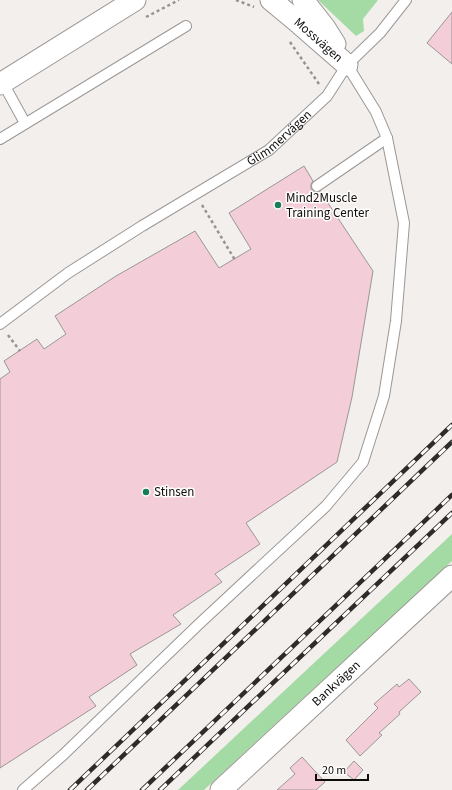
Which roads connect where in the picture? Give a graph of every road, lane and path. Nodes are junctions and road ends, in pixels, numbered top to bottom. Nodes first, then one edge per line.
1 (135, 0) edge
2 (236, 0) edge
3 (303, 0) edge
4 (406, 0) edge
5 (264, 4) edge
6 (186, 26) dead end
7 (288, 39) dead end
8 (347, 65) junction
9 (1, 84) edge
10 (327, 96) junction
11 (25, 123) junction
12 (387, 138) junction
13 (0, 139) edge
14 (317, 186) dead end
15 (195, 194) junction
16 (235, 260) dead end
17 (0, 324) edge
18 (20, 351) dead end
19 (452, 576) edge
20 (23, 790) edge
21 (221, 790) edge

1 - 9 street
2 - 5 path
3 - 8 street, Mossvägen
4 - 8 lane, Glimmervägen
5 - 8 street, Mossvägen
6 - 11 lane
7 - 10 path
8 - 10 lane, Glimmervägen
8 - 12 lane, Mossvägen
9 - 11 lane
10 - 15 lane, Glimmervägen
11 - 13 lane
12 - 14 lane
12 - 20 lane, Mossvägen
15 - 16 path
15 - 17 lane, Glimmervägen
17 - 18 path
19 - 21 street, Bankvägen

